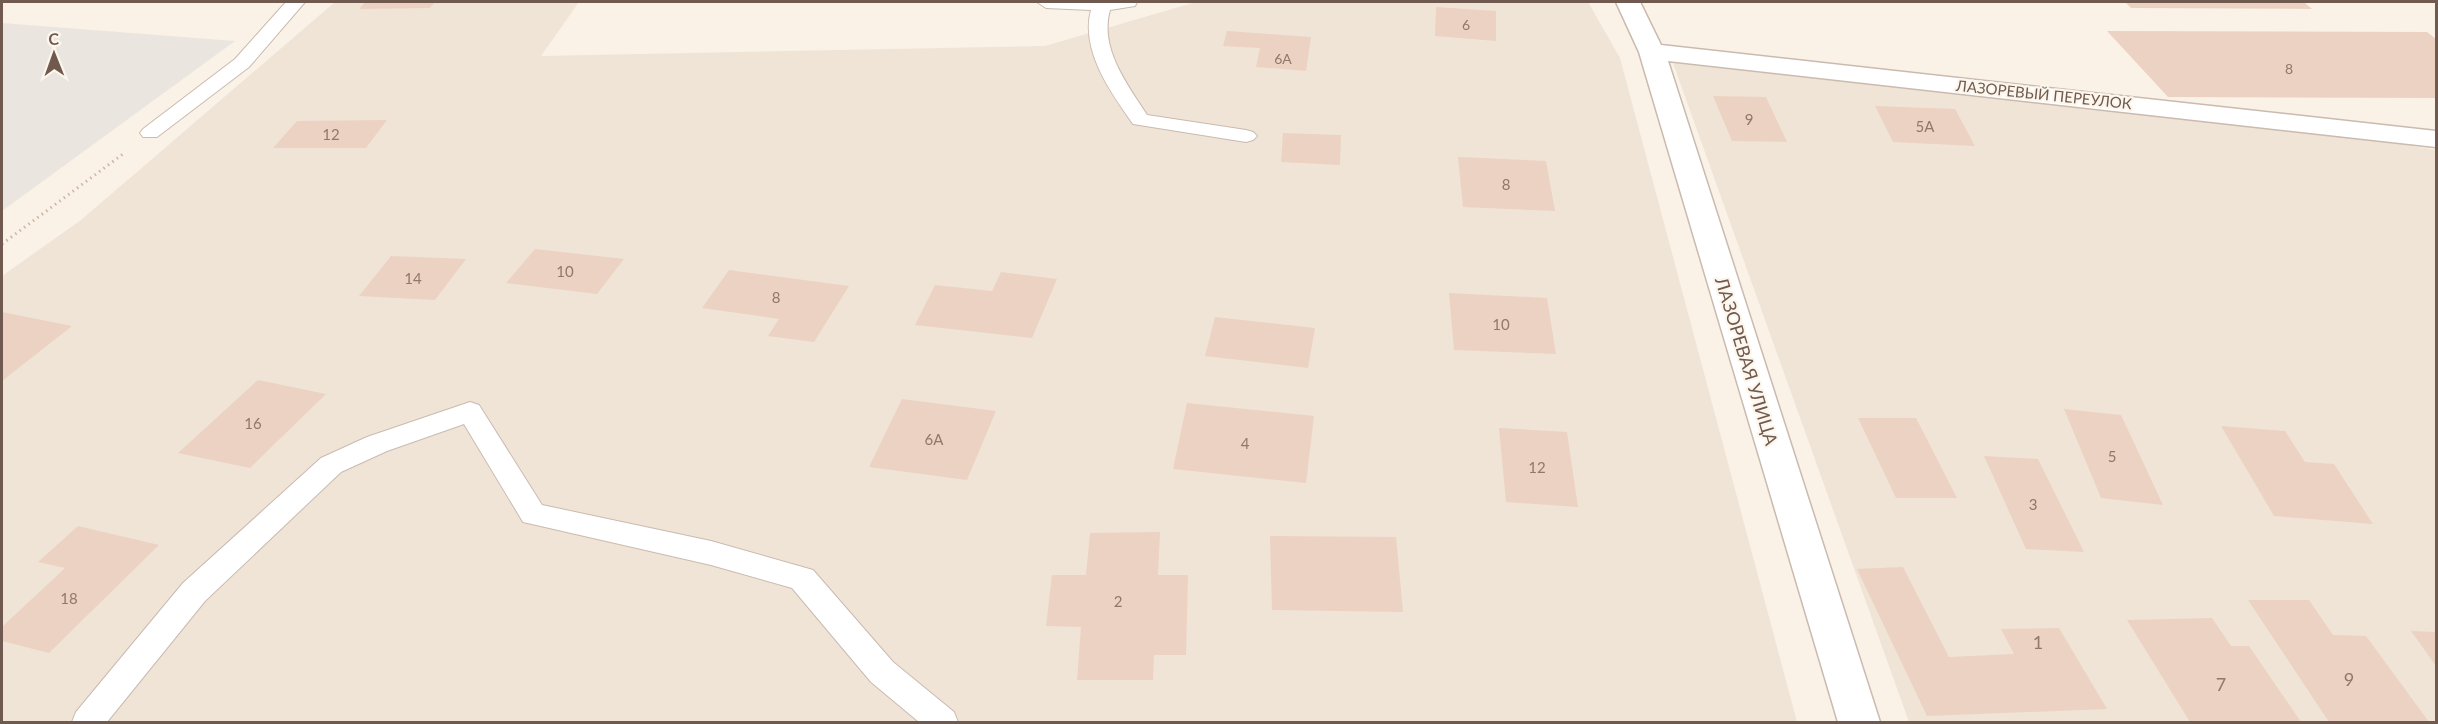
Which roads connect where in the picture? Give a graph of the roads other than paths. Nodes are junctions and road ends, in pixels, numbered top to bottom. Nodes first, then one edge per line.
1 (296, 2) edge
2 (1046, 2) edge
3 (1128, 2) edge
4 (1628, 2) edge
5 (1102, 4) junction
6 (1652, 52) junction
7 (150, 133) road end
8 (1246, 136) dead end
9 (2436, 139) edge
10 (88, 723) edge
11 (942, 723) edge
12 (1859, 723) edge

1 - 7 lane
2 - 5 lane
3 - 5 lane
4 - 6 street, ЛАЗОРЕВАЯ УЛИЦА
5 - 8 lane
6 - 9 street, ЛАЗОРЕВЫЙ ПЕРЕУЛОК
6 - 12 street, ЛАЗОРЕВАЯ УЛИЦА
10 - 11 lane

